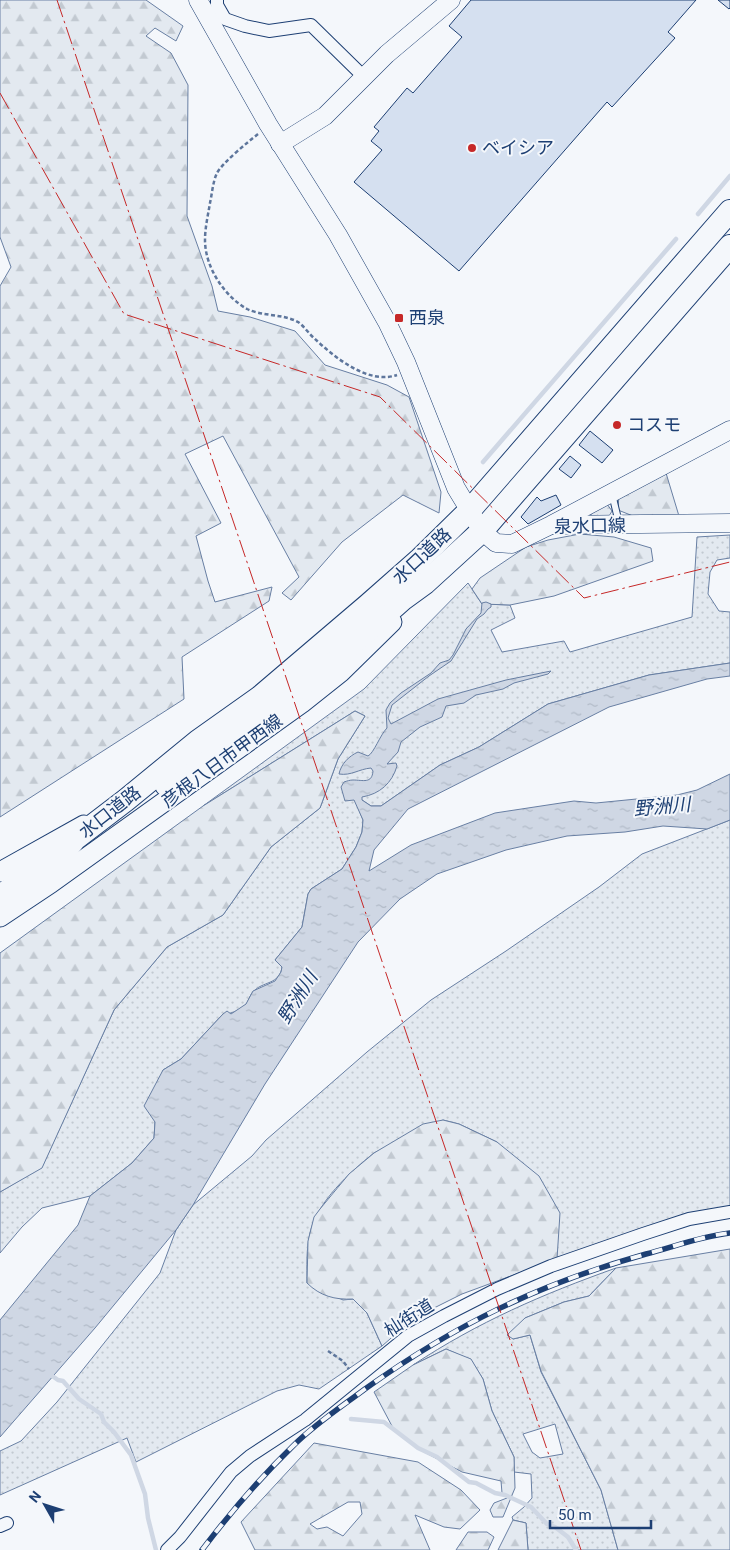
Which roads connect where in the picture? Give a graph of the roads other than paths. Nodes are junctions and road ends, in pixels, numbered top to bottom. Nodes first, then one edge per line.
1 (198, 0) edge
2 (218, 0) edge
3 (452, 0) edge
4 (218, 23) junction
5 (364, 76) junction
6 (280, 144) junction
7 (730, 211) edge
8 (730, 246) edge
9 (730, 430) edge
10 (612, 493) junction
11 (470, 510) junction
12 (730, 523) edge
13 (551, 525) junction
14 (625, 525) junction
15 (482, 530) junction
16 (425, 583) junction
17 (150, 781) junction
18 (66, 850) junction
19 (0, 872) edge
20 (0, 896) edge
21 (0, 917) edge
22 (730, 1212) edge
23 (166, 1550) edge

1 - 4 street, 泉水口線
2 - 4 street
3 - 5 street
4 - 5 street
4 - 6 street, 泉水口線
5 - 6 street
6 - 11 street, 泉水口線
7 - 11 highway, 水口道路
8 - 15 highway, 水口道路
9 - 10 street
10 - 13 street
10 - 14 lane
11 - 15 street, 泉水口線
11 - 17 highway, 水口道路
12 - 14 street, 泉水口線
13 - 14 street, 泉水口線
13 - 15 street, 泉水口線
15 - 16 highway, 水口道路
16 - 18 highway, 水口道路
16 - 21 main road, 彦根八日市甲西線
17 - 18 highway, 水口道路
17 - 19 main road, 彦根八日市甲西線
18 - 20 highway, 水口道路
22 - 23 street, 杣街道

